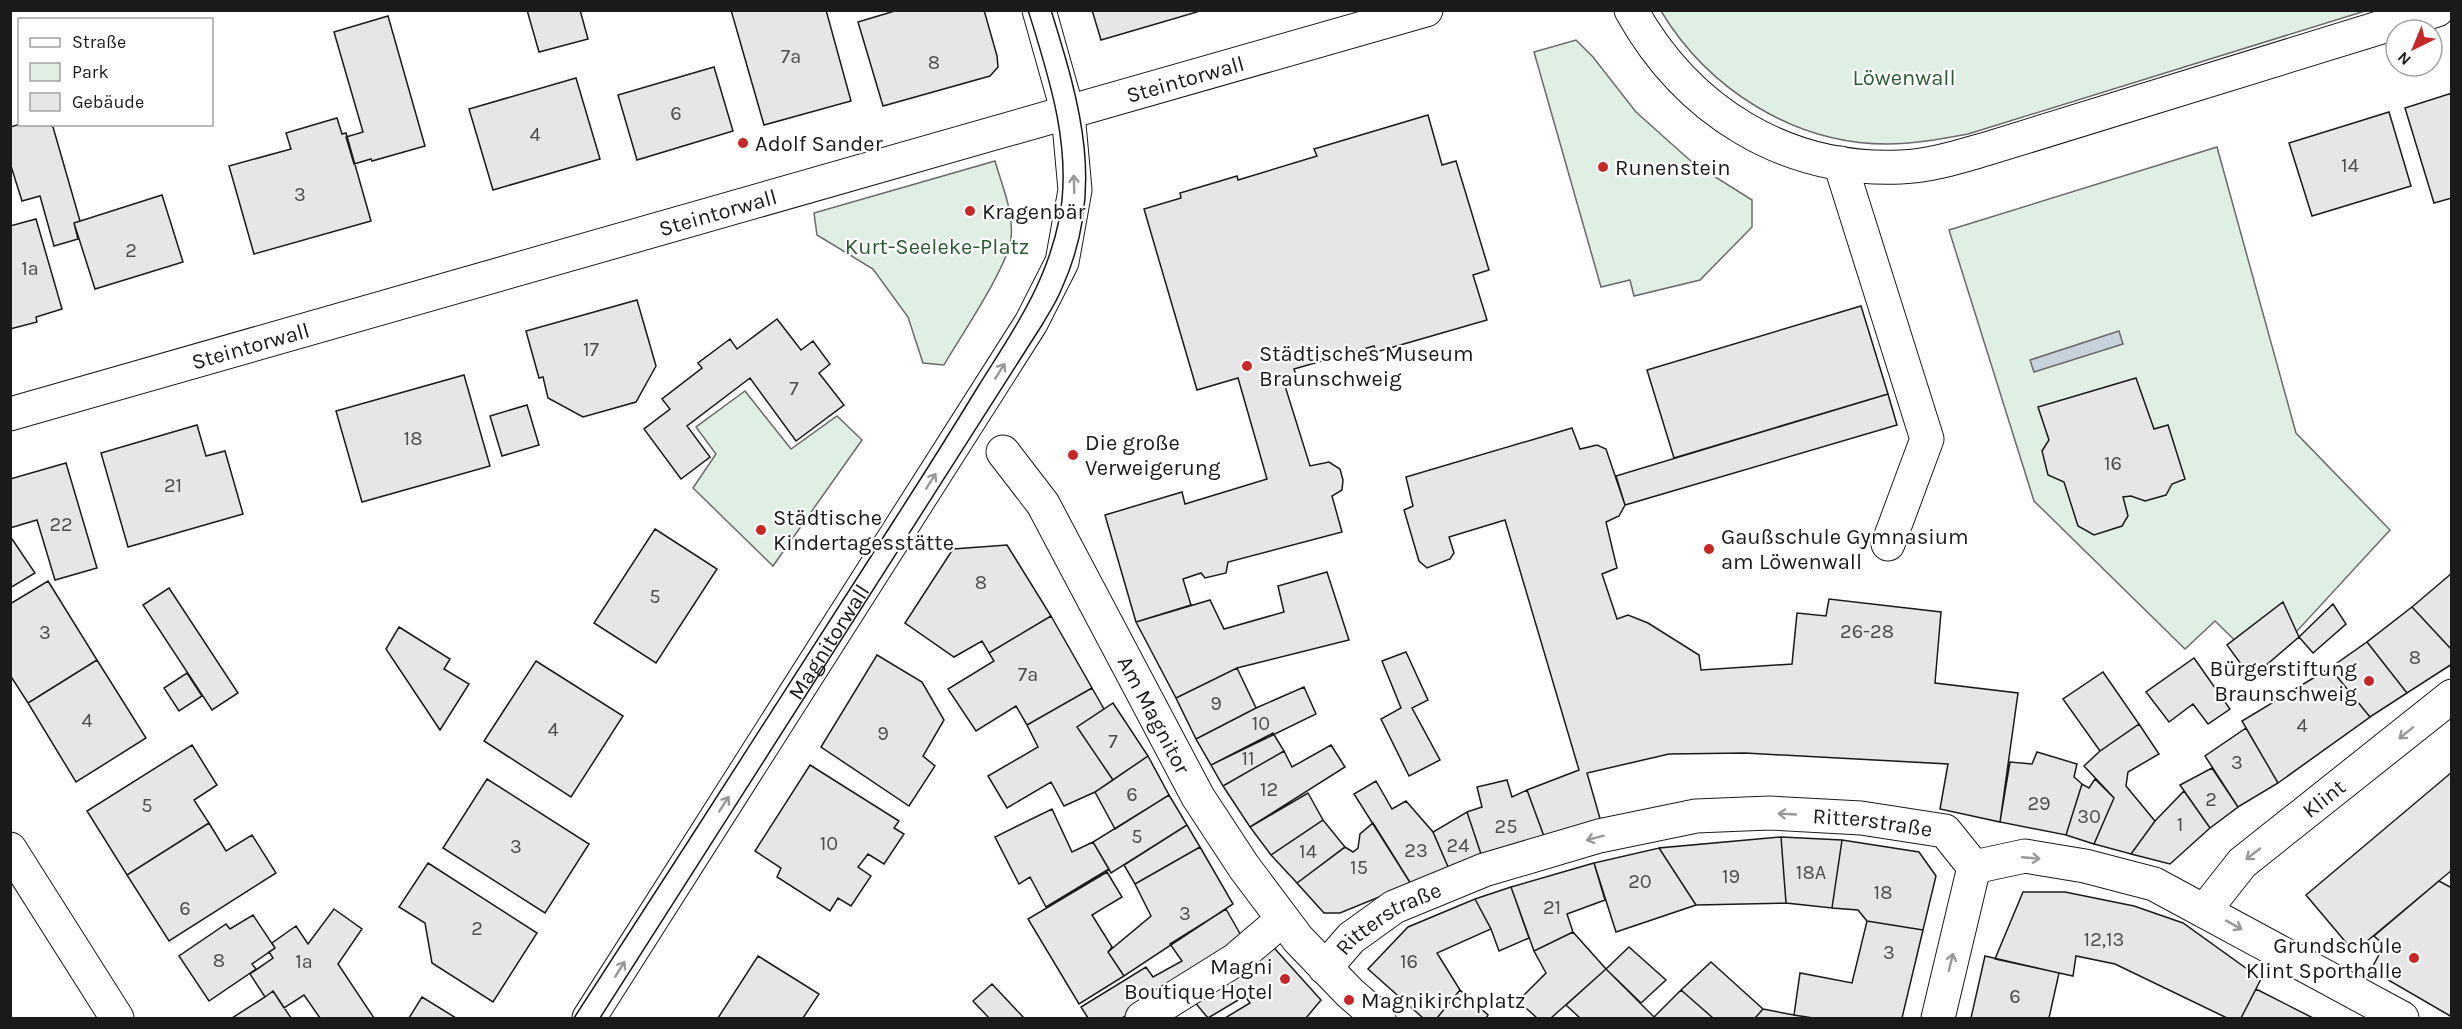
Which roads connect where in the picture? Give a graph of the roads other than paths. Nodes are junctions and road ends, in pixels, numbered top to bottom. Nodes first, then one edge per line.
1 (1039, 10) edge
2 (1426, 10) edge
3 (1631, 10) edge
4 (2438, 10) edge
5 (1068, 113) junction
6 (1840, 163) junction
7 (10, 414) edge
8 (1003, 452) dead end
9 (1888, 543) dead end
10 (2451, 696) edge
11 (10, 849) edge
12 (1974, 867) junction
13 (2205, 909) junction
14 (1282, 920) junction
15 (1325, 968) junction
16 (117, 1018) edge
17 (589, 1018) edge
18 (1142, 1018) edge
19 (1379, 1018) edge
20 (1938, 1018) edge
21 (2402, 1018) edge

1 - 5 street
2 - 5 street, Steintorwall
3 - 6 street
4 - 6 street
5 - 7 street, Steintorwall
17 -> 5 street, Magnitorwall
6 - 9 street
8 - 14 street, Am Magnitor
10 -> 13 street, Klint
11 - 16 street
12 -> 13 street
12 -> 15 street, Ritterstraße
20 -> 12 street
13 -> 21 street
14 - 15 street, Am Magnitor
14 - 18 street
15 - 19 street, Am Magnitor

